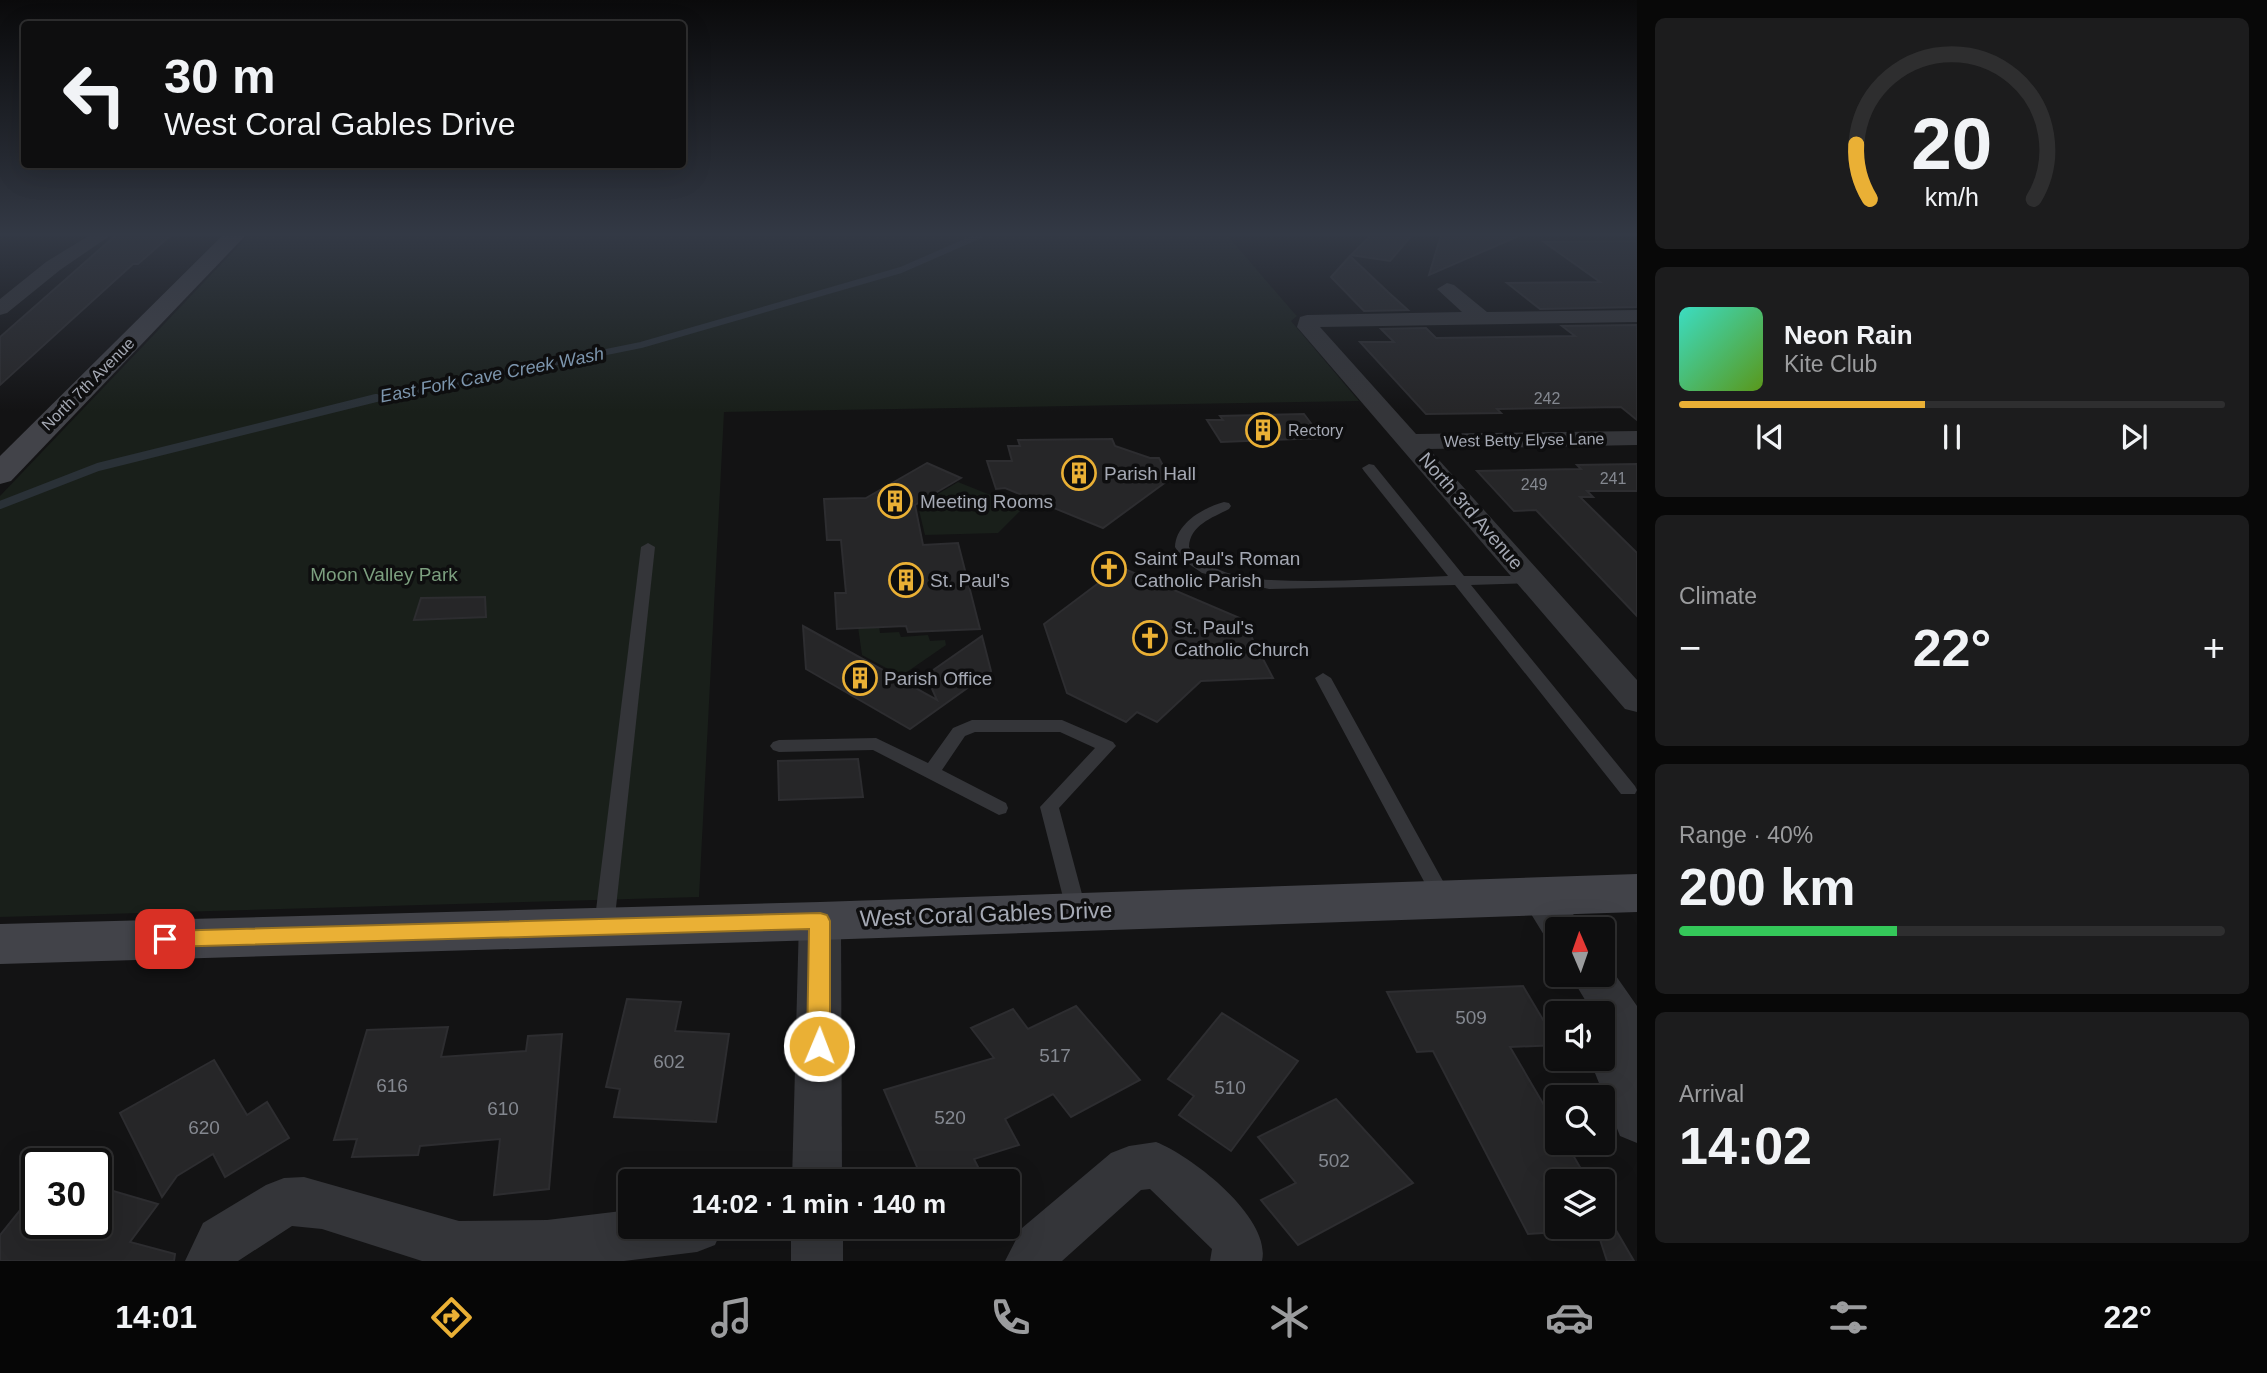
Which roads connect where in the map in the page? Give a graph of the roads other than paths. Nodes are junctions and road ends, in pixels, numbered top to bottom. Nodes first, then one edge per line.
1 (19, 294) edge
2 (176, 294) edge
3 (1453, 294) edge
4 (0, 309) edge
5 (1637, 316) edge
6 (1481, 318) junction
7 (1637, 438) edge
8 (1410, 442) junction
9 (1369, 468) dead end
10 (0, 474) edge
11 (1224, 506) dead end
12 (648, 547) dead end
13 (1531, 579) junction
14 (1460, 581) junction
15 (1323, 678) dead end
16 (1637, 701) edge
17 (779, 746) dead end
18 (932, 771) junction
19 (1628, 789) dead end
20 (999, 808) dead end
21 (1637, 893) edge
22 (1444, 899) junction
23 (1076, 909) junction
24 (1551, 913) edge
25 (820, 921) junction
26 (604, 926) junction
27 (0, 944) edge
28 (1600, 987) edge
29 (1633, 1034) edge
30 (1637, 1121) edge
31 (817, 1169) edge
32 (618, 1236) edge
33 (817, 1239) edge
34 (455, 1254) edge
35 (211, 1261) edge
36 (817, 1261) edge
37 (1031, 1261) edge
38 (1236, 1261) edge

1 - 4 street
2 - 10 street, North 7th Avenue
3 - 6 street
5 - 6 street
6 - 8 street, North 3rd Avenue
7 - 8 street, West Betty Elyse Lane
8 - 13 street, North 3rd Avenue
9 - 14 lane
11 - 14 lane
12 - 26 lane
13 - 14 lane
13 - 16 street, North 3rd Avenue
14 - 19 lane
15 - 22 lane
17 - 18 lane
18 - 20 lane
18 - 23 lane
21 - 24 street, West Coral Gables Drive
22 - 23 street, West Coral Gables Drive
22 - 24 street, West Coral Gables Drive
23 - 25 street, West Coral Gables Drive
25 - 26 street, West Coral Gables Drive
25 - 31 street
26 - 27 street, West Coral Gables Drive
28 - 29 street
29 - 30 street
32 - 34 street
33 - 36 street
34 - 35 street
37 - 38 street

